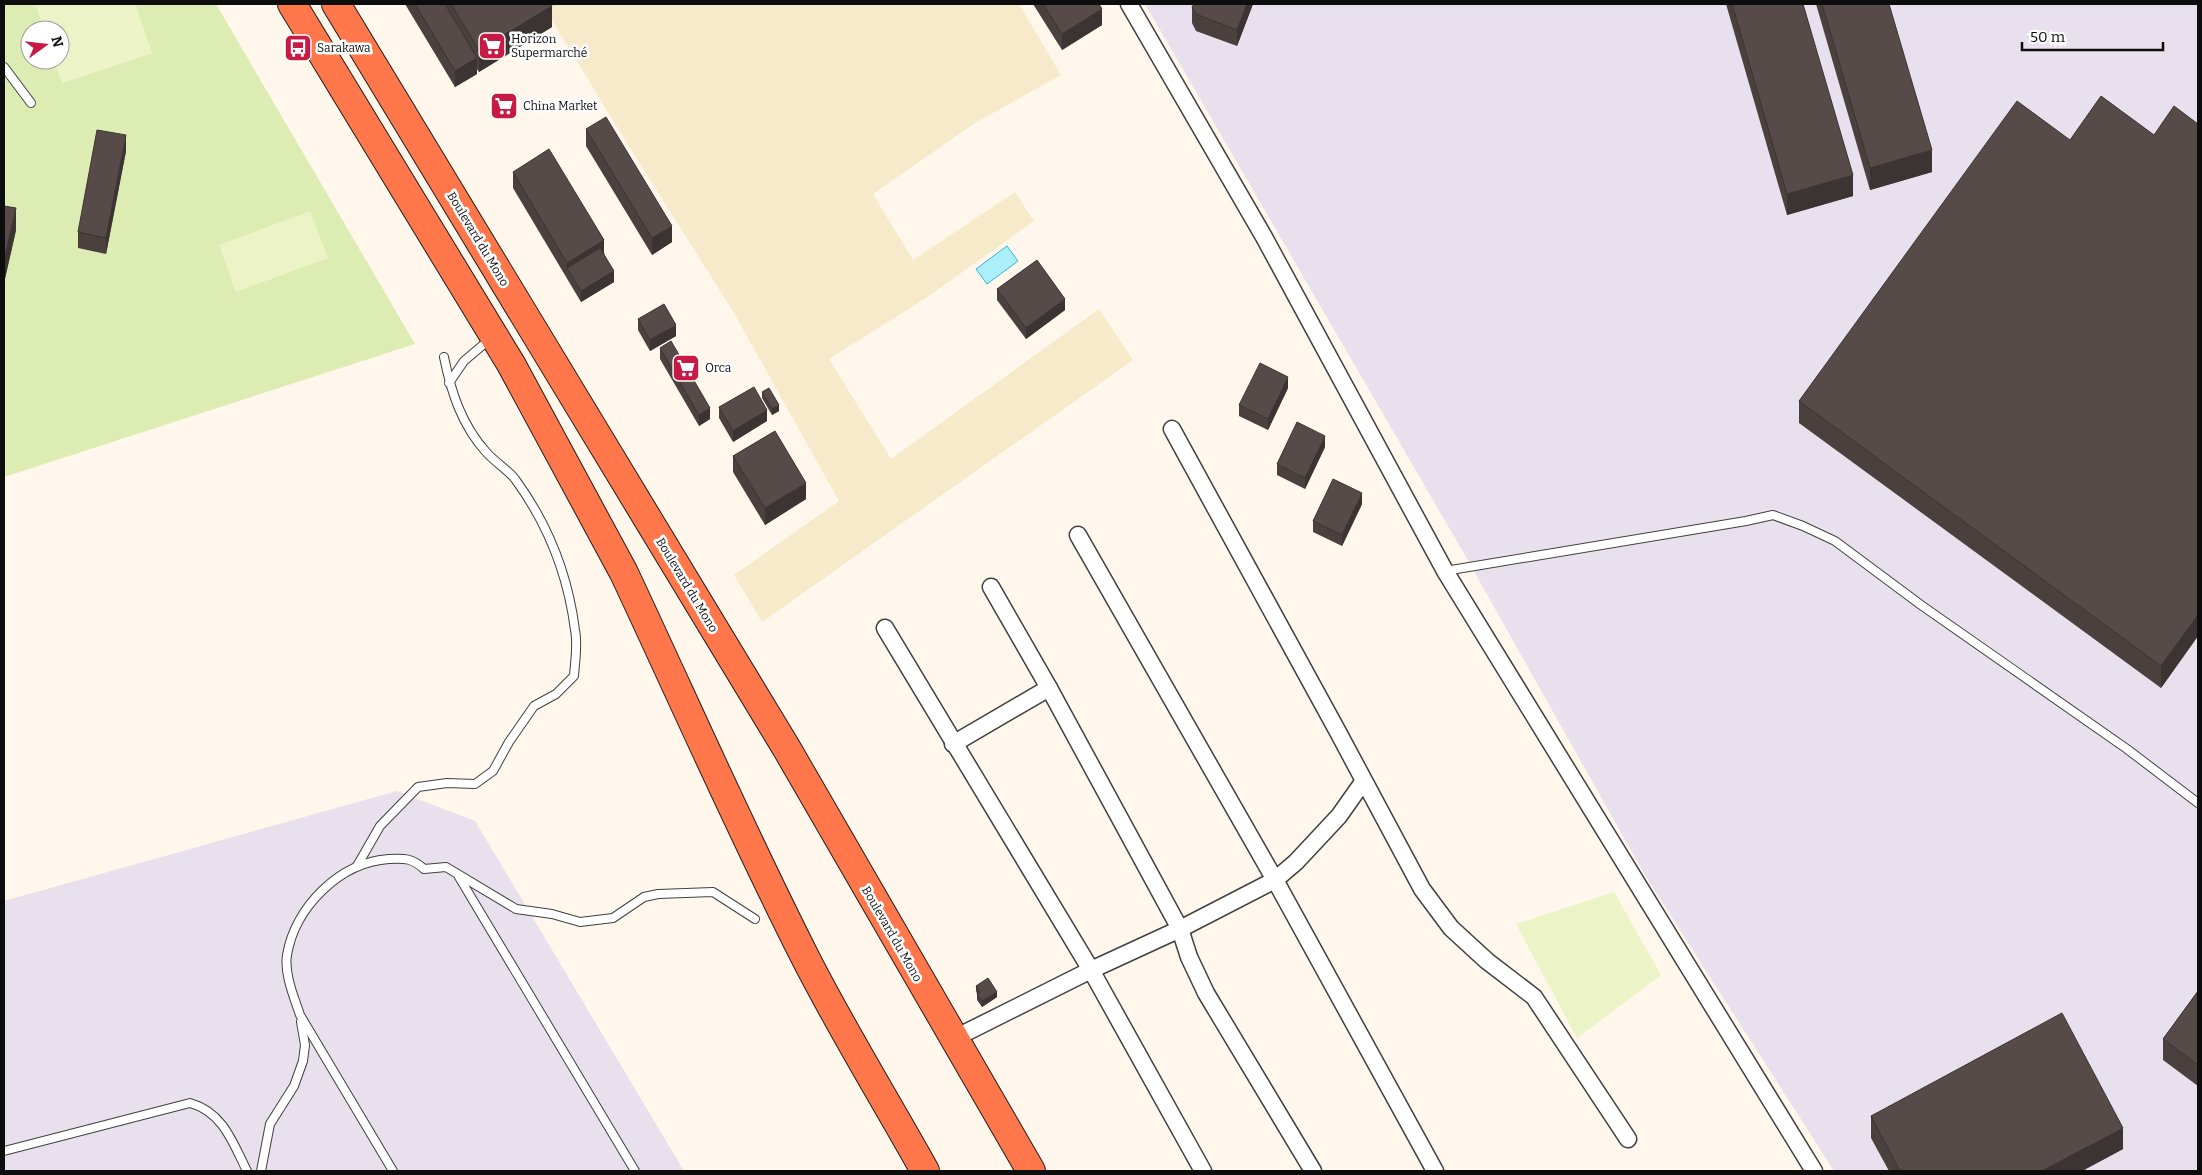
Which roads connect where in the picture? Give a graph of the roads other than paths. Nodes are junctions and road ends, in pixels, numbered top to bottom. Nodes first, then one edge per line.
1 (292, 4) edge
2 (336, 4) edge
3 (1129, 4) edge
4 (4, 67) edge
5 (31, 103) dead end
6 (493, 336) junction
7 (444, 356) dead end
8 (449, 383) junction
9 (1172, 429) dead end
10 (1078, 535) dead end
11 (1445, 571) junction
12 (991, 587) dead end
13 (885, 628) dead end
14 (1049, 688) junction
15 (953, 744) junction
16 (1363, 782) junction
17 (2198, 803) edge
18 (357, 866) junction
19 (458, 876) junction
20 (1275, 880) junction
21 (755, 919) dead end
22 (1180, 929) junction
23 (1091, 970) junction
24 (300, 1015) junction
25 (953, 1039) junction
26 (1628, 1139) dead end
27 (4, 1151) edge
28 (247, 1171) edge
29 (262, 1171) edge
30 (393, 1171) edge
31 (635, 1171) edge
32 (926, 1171) edge
33 (1031, 1171) edge
34 (1203, 1171) edge
35 (1313, 1171) edge
36 (1435, 1171) edge
37 (1814, 1171) edge

1 - 6 highway
2 - 25 highway, Boulevard du Mono
3 - 11 street
4 - 5 lane
6 - 8 lane
6 - 32 highway
7 - 8 lane
8 - 18 lane
9 - 16 street
10 - 20 street
11 - 17 lane
11 - 37 street
12 - 14 street
13 - 15 street
14 - 15 street
14 - 22 street
15 - 23 street
16 - 20 street
16 - 26 street
18 - 19 lane
18 - 24 lane
19 - 21 lane
19 - 31 lane
20 - 22 street
20 - 36 street
22 - 23 street
22 - 35 street
23 - 25 street
23 - 34 street
24 - 29 lane
24 - 30 lane
25 - 33 highway, Boulevard du Mono
27 - 28 lane

